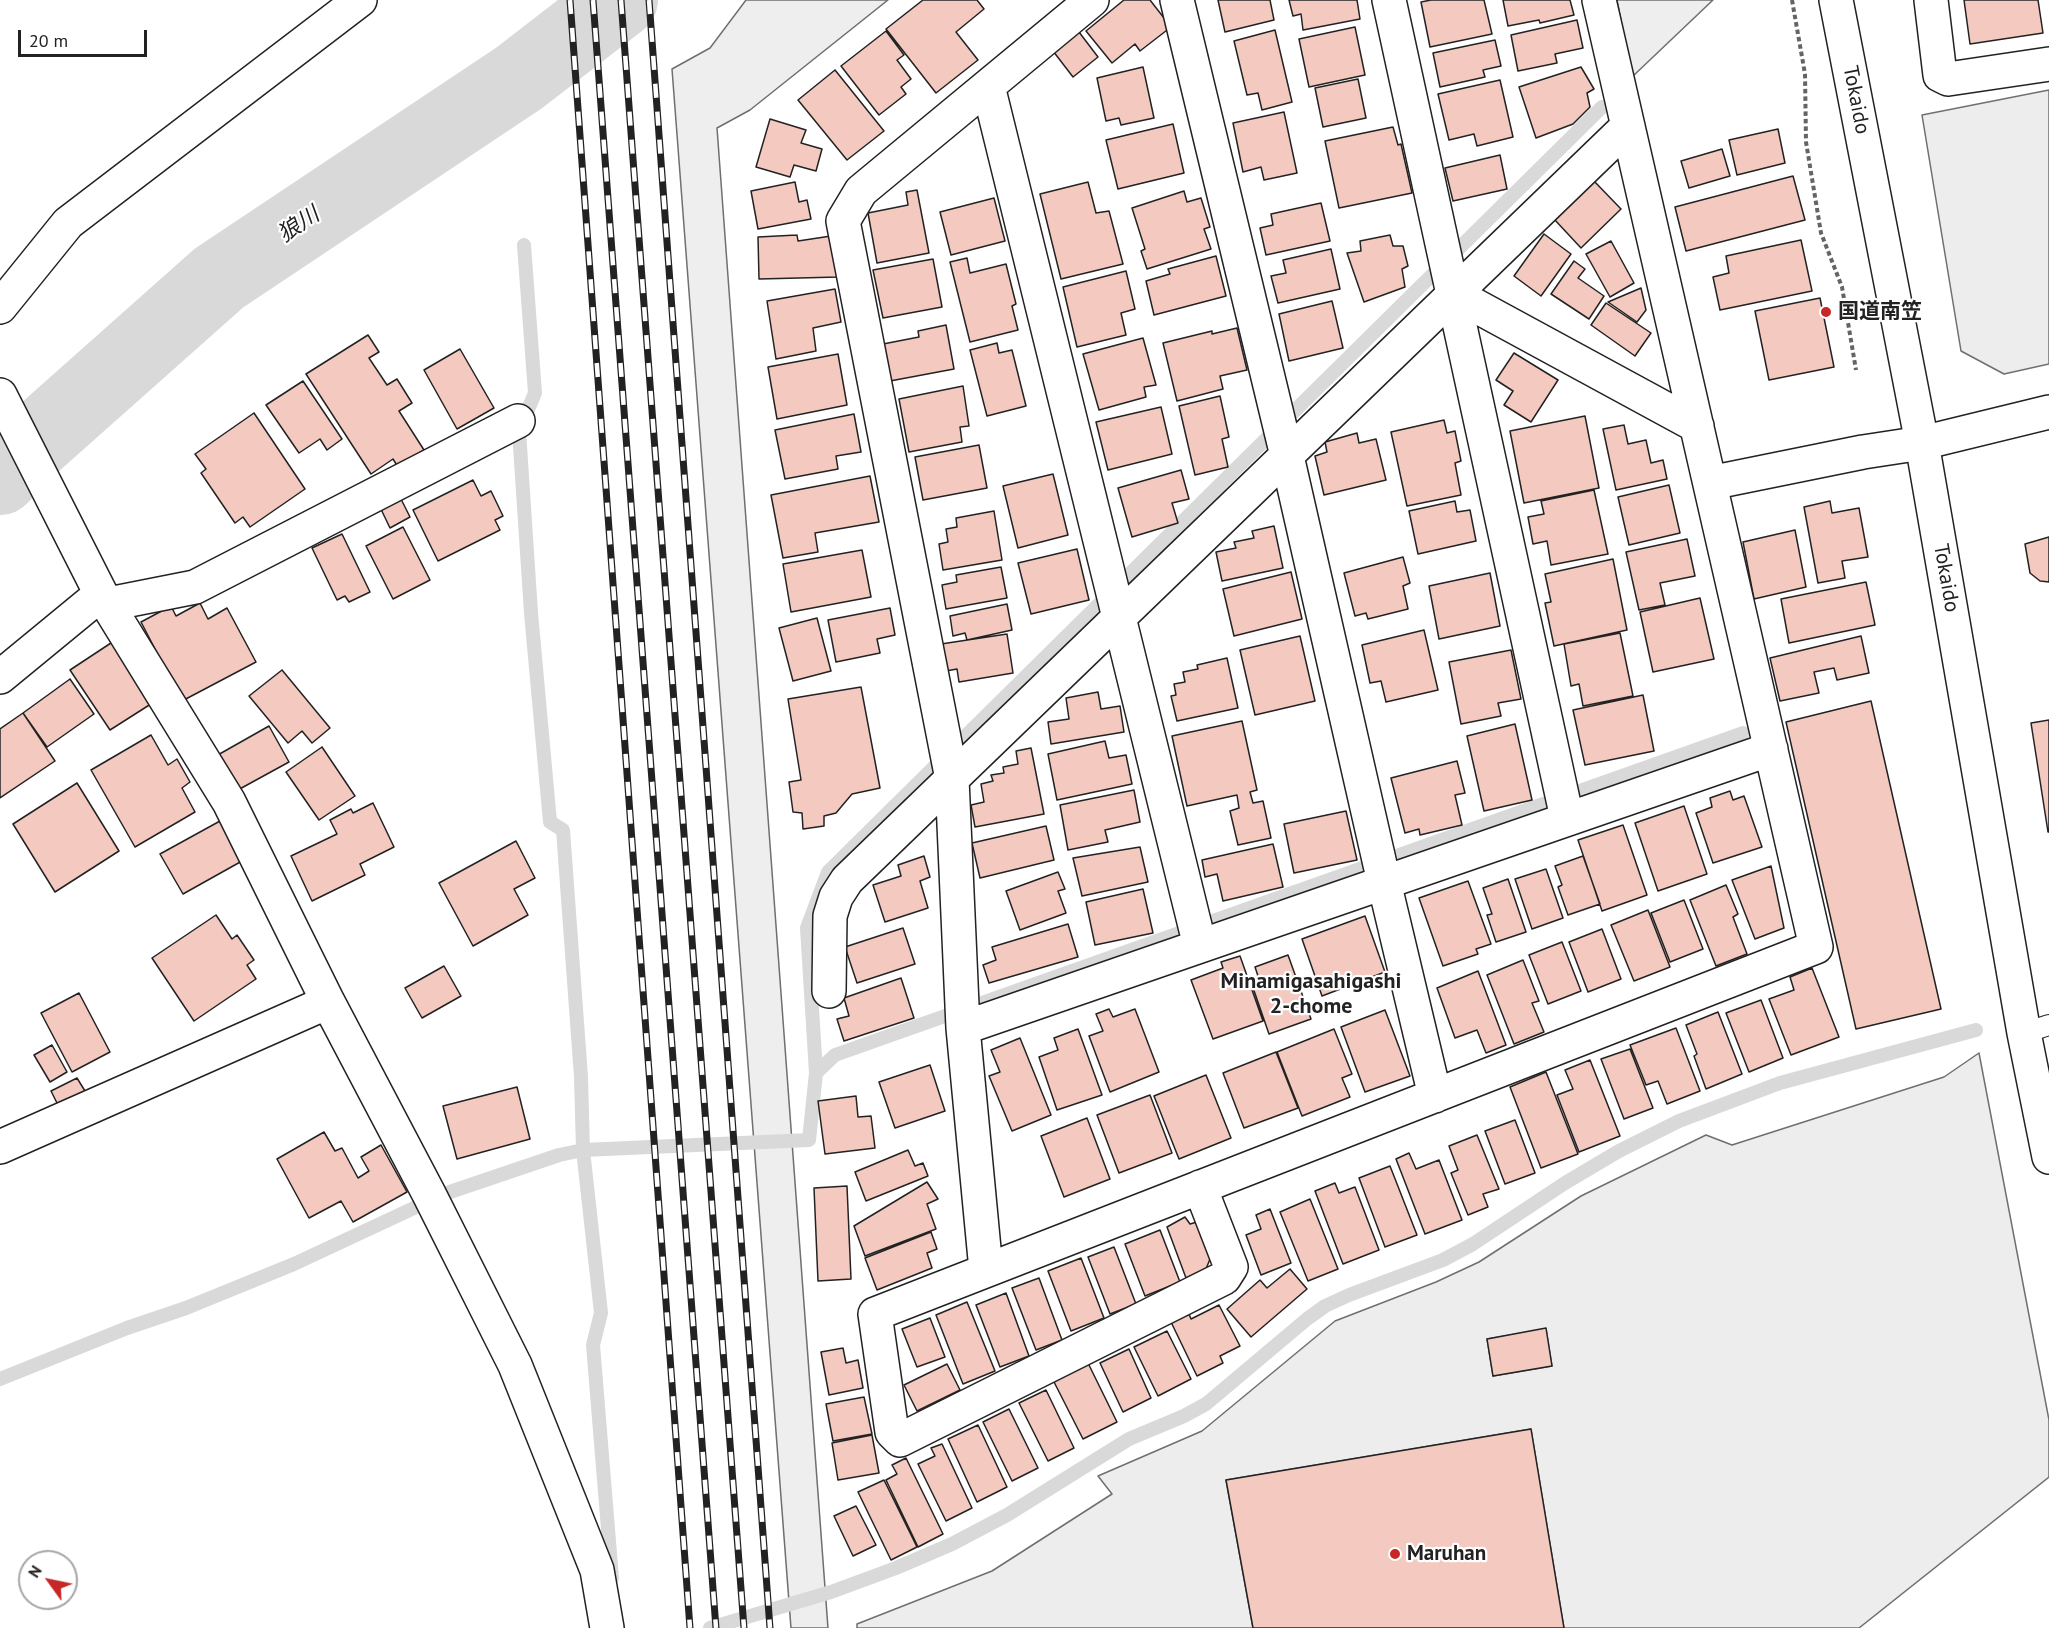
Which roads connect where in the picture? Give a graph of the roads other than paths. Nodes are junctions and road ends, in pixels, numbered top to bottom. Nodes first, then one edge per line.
1 (360, 0) edge
2 (1092, 0) edge
3 (1177, 0) edge
4 (1389, 0) edge
5 (1599, 0) edge
6 (1836, 0) edge
7 (1931, 0) edge
8 (2049, 64) edge
9 (988, 86) junction
10 (1628, 126) junction
11 (1454, 294) junction
12 (0, 307) edge
13 (0, 395) edge
14 (2049, 412) edge
15 (518, 421) dead end
16 (1697, 426) junction
17 (1922, 443) junction
18 (1287, 456) junction
19 (1710, 483) junction
20 (105, 599) junction
21 (1119, 617) junction
22 (0, 677) edge
23 (1772, 749) junction
24 (952, 779) junction
25 (1567, 818) junction
26 (1384, 882) junction
27 (1200, 946) junction
28 (830, 991) dead end
29 (328, 1002) junction
30 (963, 1028) junction
31 (2037, 1029) edge
32 (1435, 1096) junction
33 (0, 1147) edge
34 (2049, 1157) edge
35 (1200, 1187) junction
36 (986, 1270) junction
37 (607, 1628) edge

1 - 12 main road
2 - 9 main road
3 - 18 main road
4 - 11 main road
5 - 10 main road
6 - 17 main road, Tokaido
7 - 8 main road
9 - 21 main road
9 - 24 main road
10 - 11 main road
10 - 16 main road
11 - 16 main road
11 - 18 main road
11 - 25 main road
13 - 20 main road
14 - 17 main road
15 - 20 main road
16 - 19 main road
17 - 19 main road
17 - 31 main road, Tokaido
18 - 21 main road
18 - 26 main road
19 - 23 main road
20 - 22 main road
20 - 29 main road
21 - 24 main road
21 - 27 main road
23 - 25 main road
23 - 32 main road
24 - 28 main road
24 - 30 main road
25 - 26 main road
26 - 27 main road
26 - 32 main road
27 - 30 main road
29 - 33 main road
29 - 37 main road
30 - 36 main road
31 - 34 main road, Tokaido
32 - 35 main road
35 - 36 main road
35 - 36 main road

